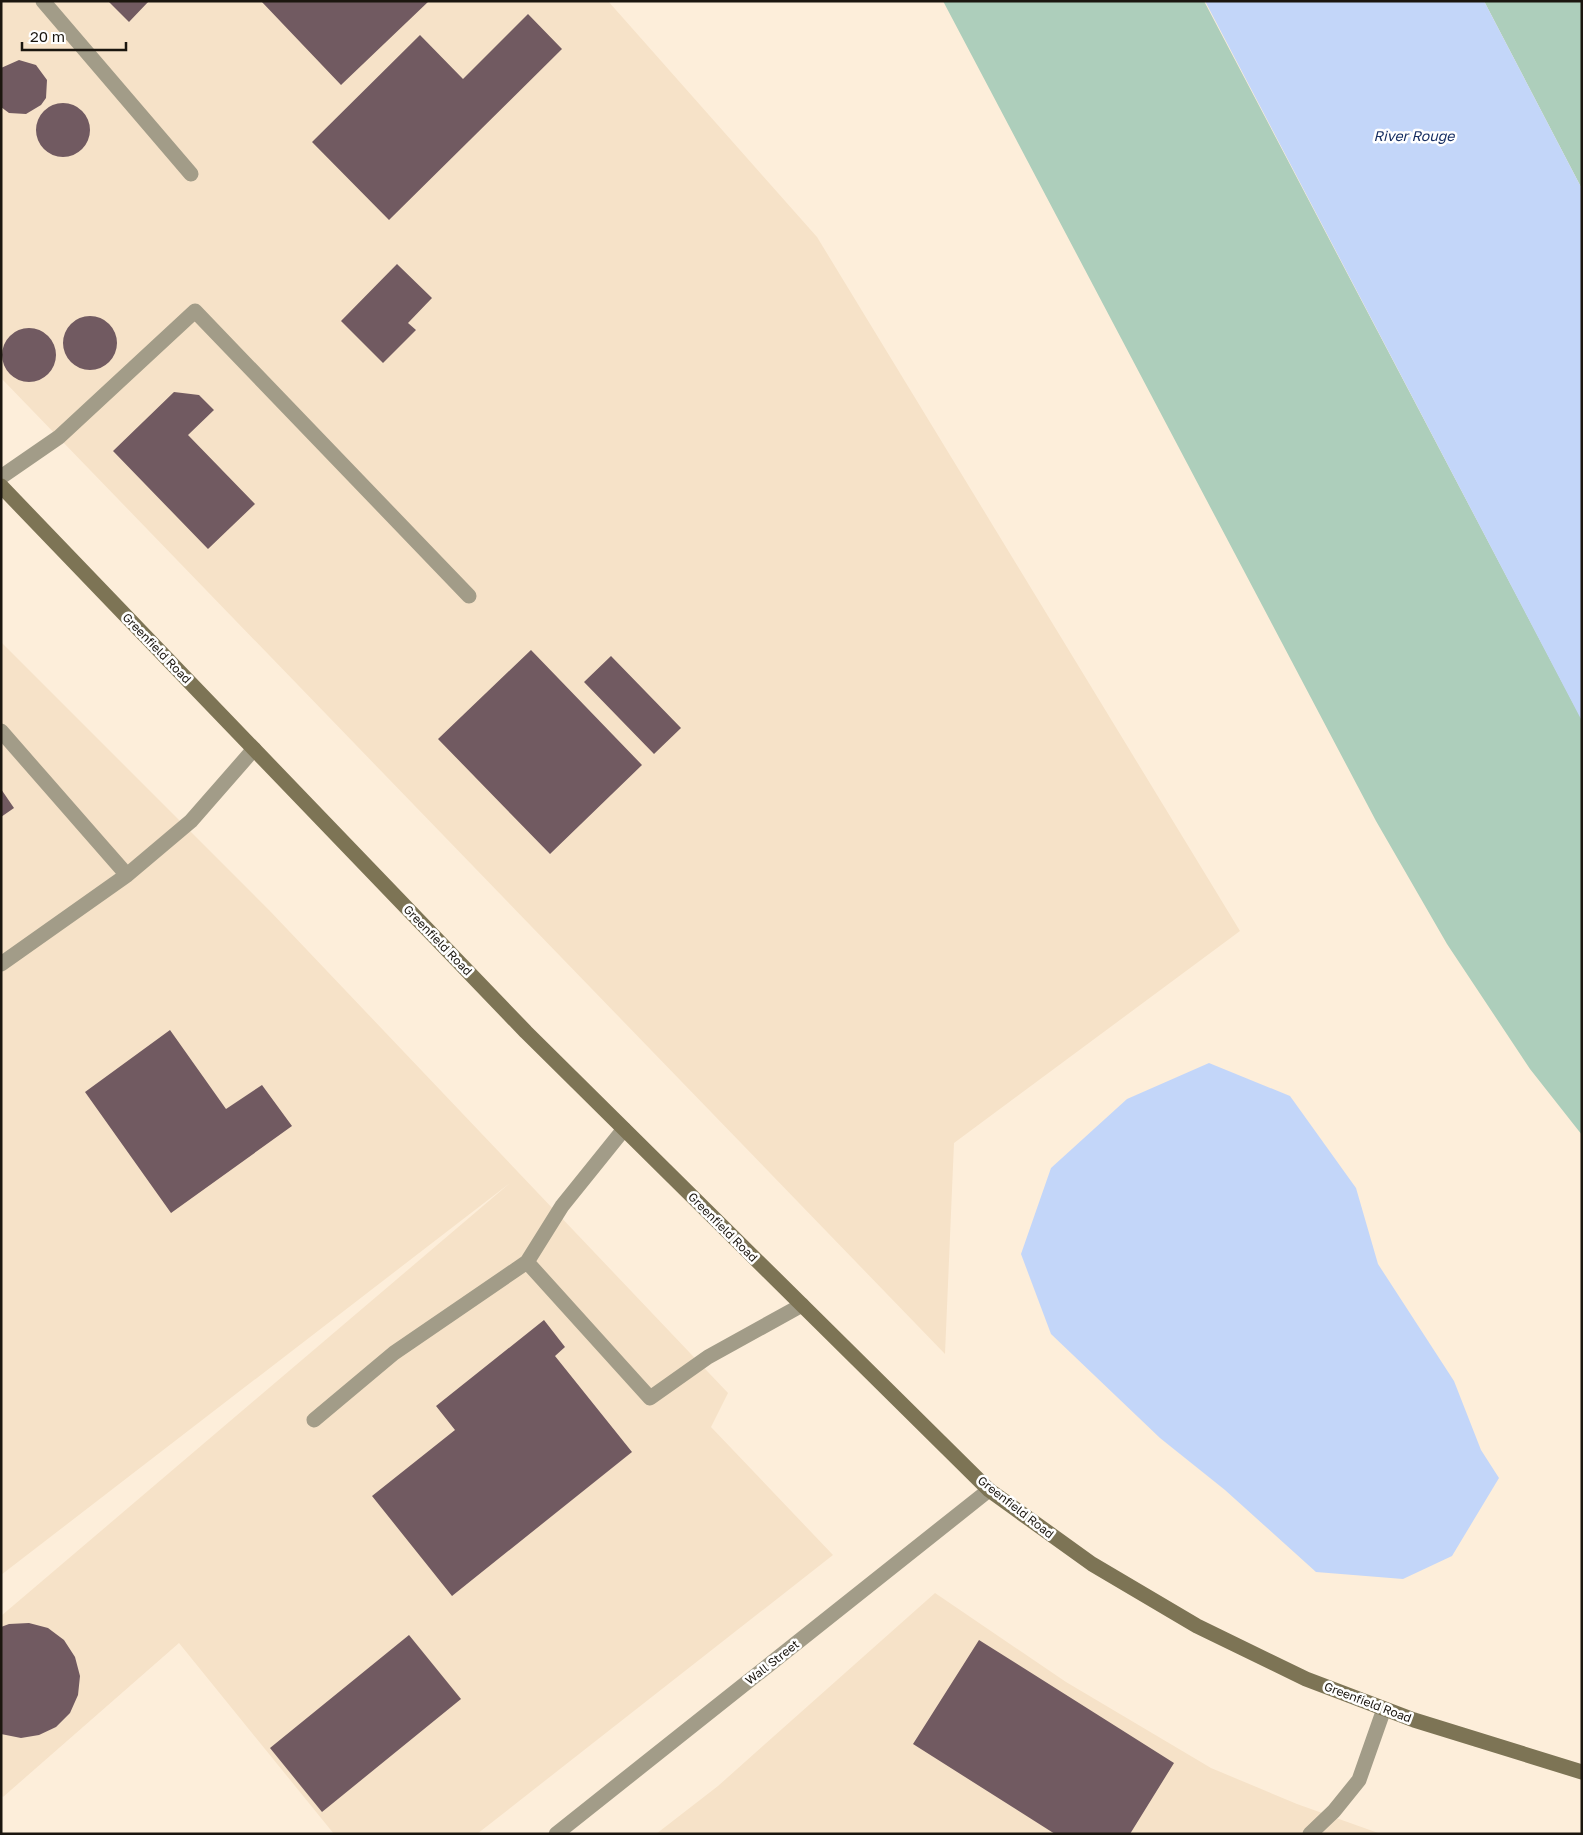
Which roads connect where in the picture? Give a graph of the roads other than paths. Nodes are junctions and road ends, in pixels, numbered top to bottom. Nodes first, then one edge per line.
1 (42, 1) edge
2 (191, 174) dead end
3 (2, 486) edge
4 (469, 596) dead end
5 (1, 731) edge
6 (254, 749) junction
7 (127, 875) junction
8 (1, 964) edge
9 (624, 1128) junction
10 (527, 1262) junction
11 (802, 1305) junction
12 (314, 1420) dead end
13 (989, 1490) junction
14 (1384, 1709) junction
15 (1582, 1772) edge
16 (556, 1834) edge
17 (1310, 1834) edge

1 - 2 street
3 - 4 street
3 - 6 main road, Greenfield Road
5 - 7 street
6 - 7 street
6 - 9 main road, Greenfield Road
7 - 8 street
9 - 10 street
9 - 11 main road, Greenfield Road
10 - 11 street
10 - 12 street
11 - 13 main road, Greenfield Road
13 - 14 main road, Greenfield Road
13 - 16 street, Wall Street
14 - 15 main road, Greenfield Road
14 - 17 street

